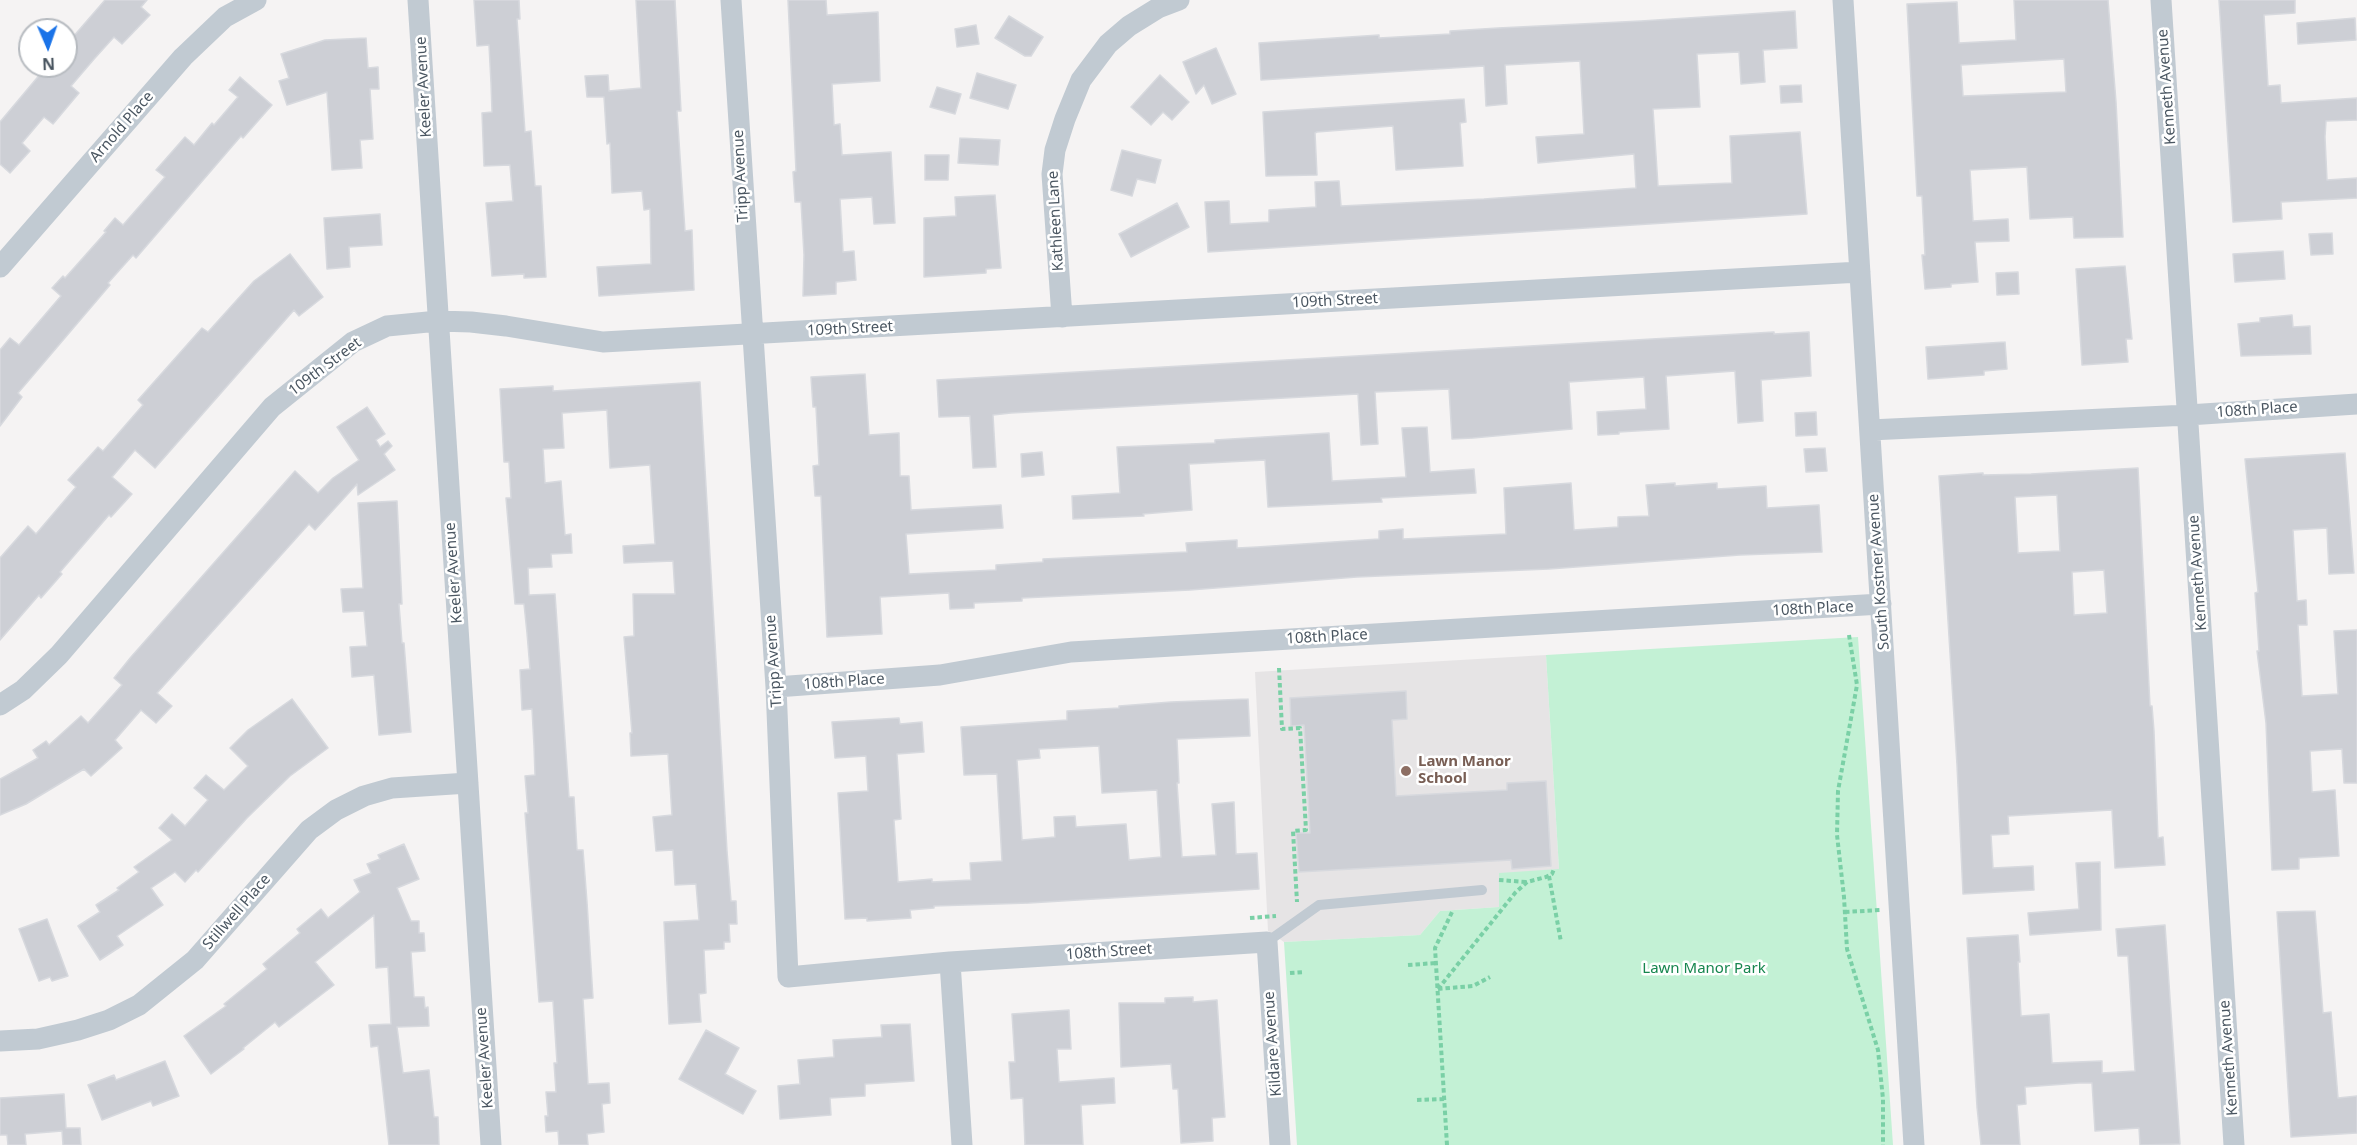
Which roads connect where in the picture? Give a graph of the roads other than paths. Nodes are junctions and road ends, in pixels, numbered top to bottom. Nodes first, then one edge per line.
1 (256, 0) edge
2 (418, 0) edge
3 (731, 0) edge
4 (1179, 0) edge
5 (1843, 0) edge
6 (2161, 0) edge
7 (0, 267) edge
8 (1860, 272) junction
9 (1062, 317) junction
10 (438, 321) junction
11 (751, 334) junction
12 (2357, 404) edge
13 (2188, 415) junction
14 (1870, 430) junction
15 (1881, 604) junction
16 (776, 687) junction
17 (0, 705) edge
18 (468, 783) junction
19 (1482, 890) dead end
20 (1267, 942) junction
21 (950, 962) junction
22 (0, 1041) edge
23 (491, 1145) edge
24 (962, 1145) edge
25 (1280, 1145) edge
26 (1914, 1145) edge
27 (2235, 1145) edge

1 - 7 street, Arnold Place
2 - 10 street, Keeler Avenue
3 - 11 street, Tripp Avenue
4 - 9 street, Kathleen Lane
5 - 8 street, South Kostner Avenue
6 - 13 street, Kenneth Avenue
8 - 9 street, 109th Street
8 - 14 street, South Kostner Avenue
9 - 11 street, 109th Street
10 - 11 street, 109th Street
10 - 17 street, 109th Street
10 - 18 street, Keeler Avenue
11 - 16 street, Tripp Avenue
12 - 13 street, 108th Place
13 - 14 street, 108th Place
13 - 27 street, Kenneth Avenue
14 - 15 street, South Kostner Avenue
15 - 16 street, 108th Place
15 - 26 street, South Kostner Avenue
16 - 21 street, Tripp Avenue
18 - 22 street, Stillwell Place
18 - 23 street, Keeler Avenue
19 - 20 lane
20 - 21 street, 108th Street
20 - 25 street, Kildare Avenue
21 - 24 street

